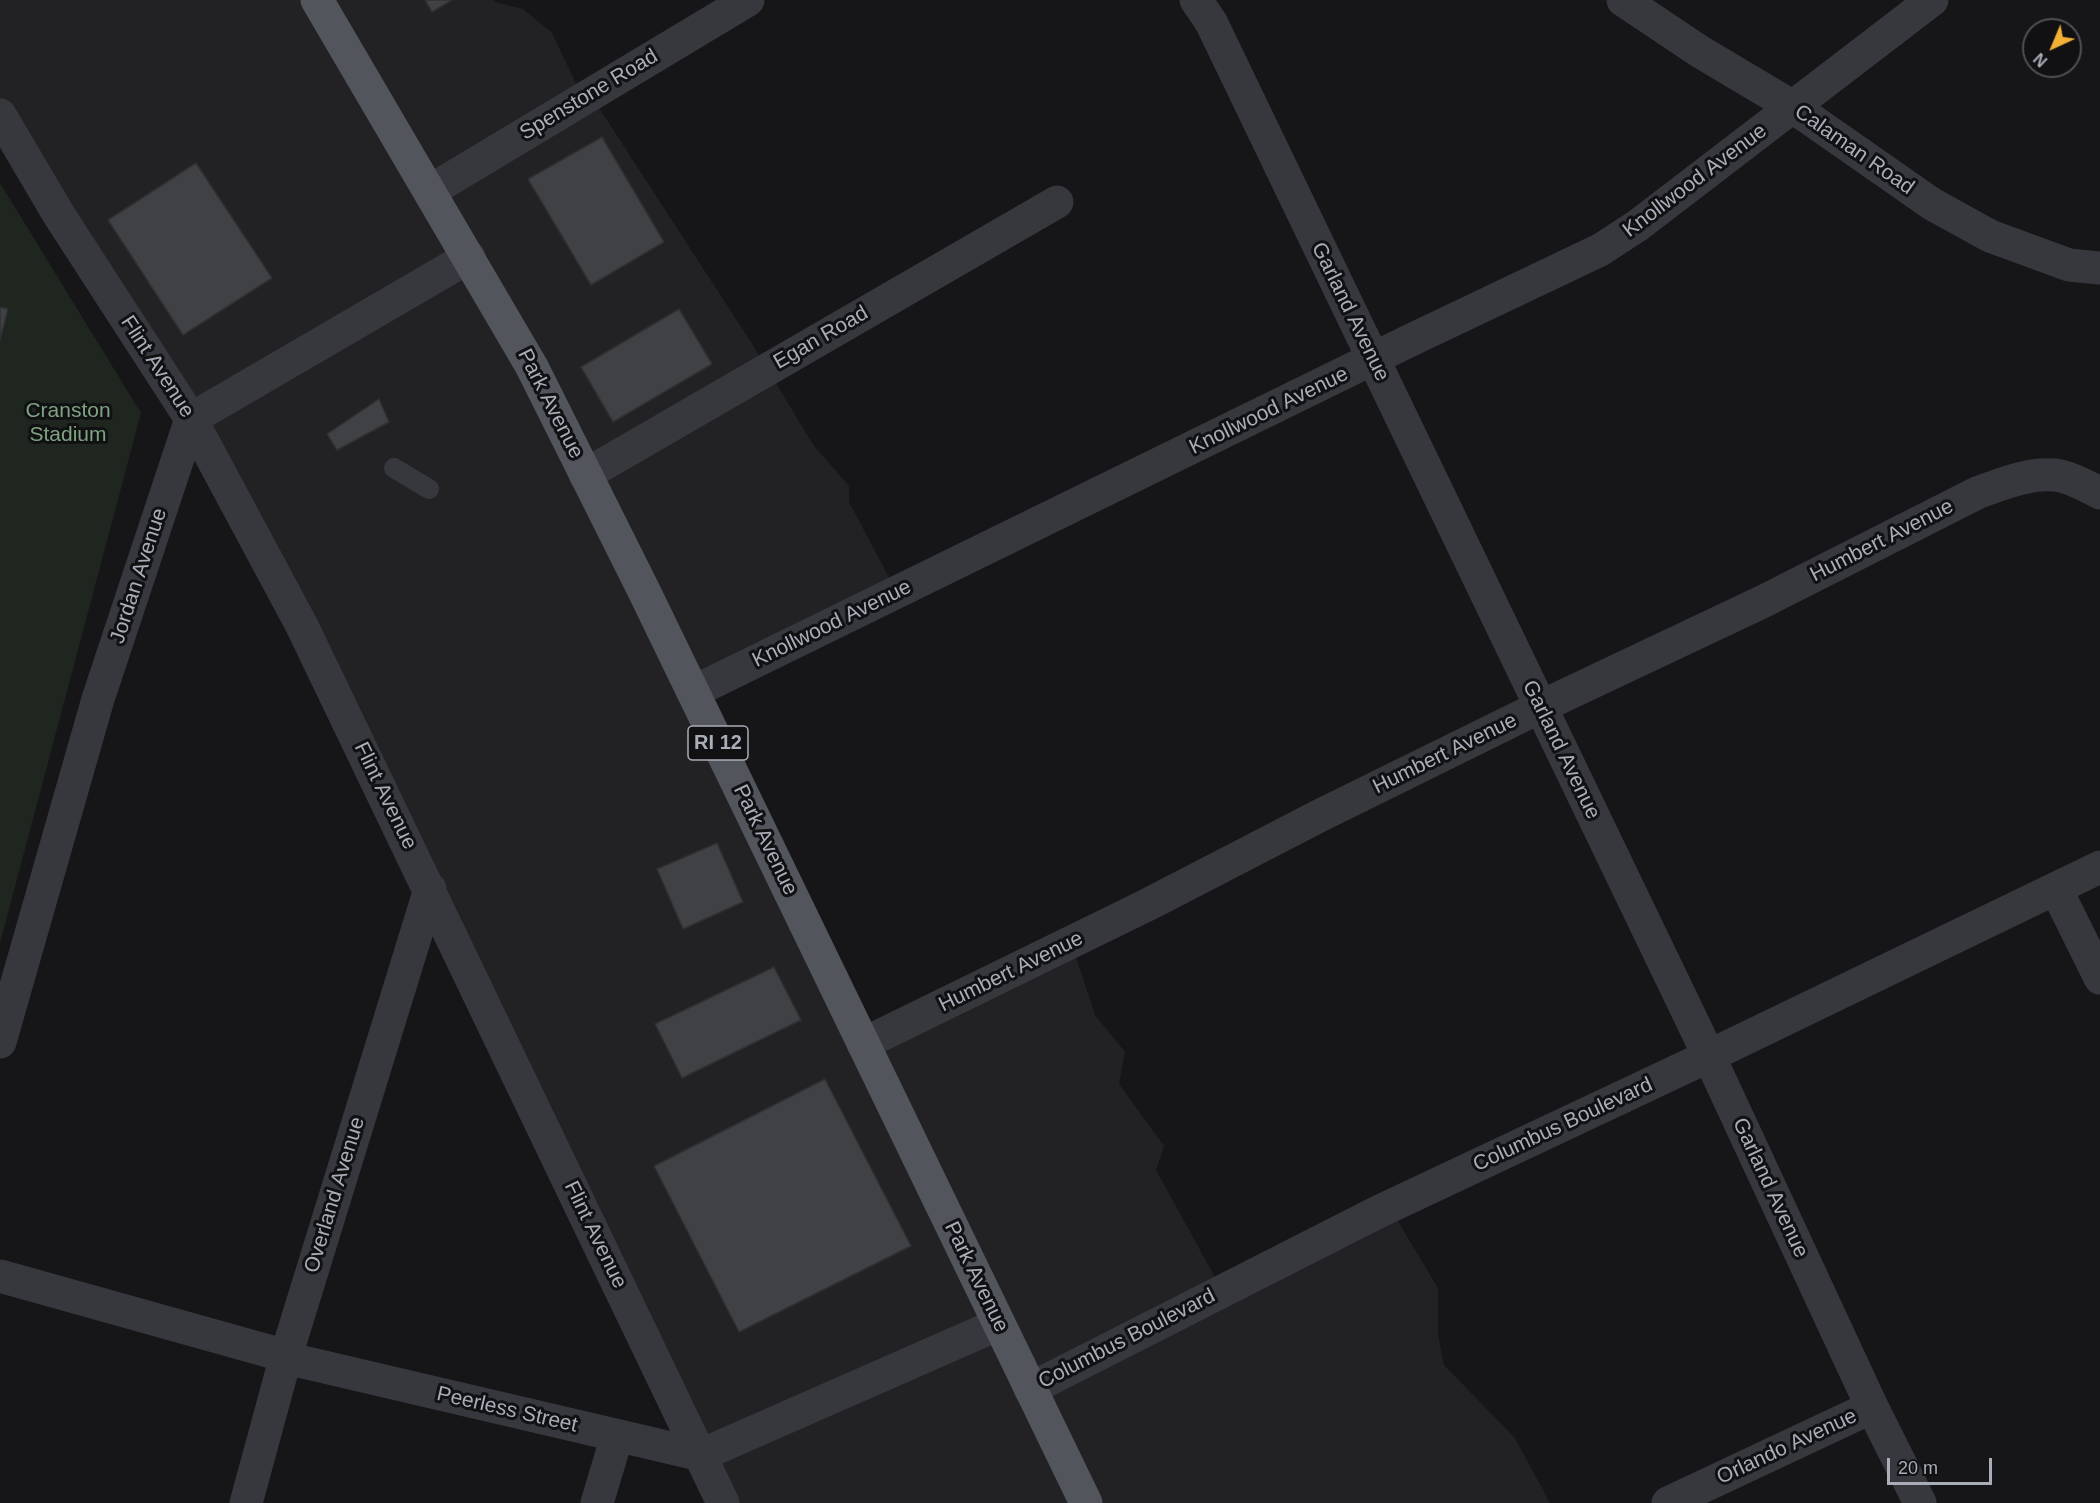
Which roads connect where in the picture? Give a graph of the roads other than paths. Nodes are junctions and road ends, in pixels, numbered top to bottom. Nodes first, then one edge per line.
1 (317, 0) edge
2 (748, 0) edge
3 (1196, 0) edge
4 (1623, 0) edge
5 (1925, 3) edge
6 (1793, 107) junction
7 (0, 115) edge
8 (430, 191) junction
9 (1057, 202) dead end
10 (469, 257) junction
11 (2100, 268) edge
12 (1373, 360) junction
13 (191, 419) junction
14 (394, 468) dead end
15 (585, 475) junction
16 (429, 489) dead end
17 (2100, 493) edge
18 (693, 692) junction
19 (1540, 707) junction
20 (2100, 867) edge
21 (430, 889) junction
22 (2056, 889) junction
23 (2100, 978) edge
24 (0, 1042) edge
25 (863, 1044) junction
26 (1709, 1056) junction
27 (0, 1276) edge
28 (999, 1324) junction
29 (286, 1356) junction
30 (1030, 1389) junction
31 (1872, 1407) junction
32 (617, 1436) junction
33 (701, 1455) junction
34 (246, 1503) edge
35 (597, 1503) edge
36 (723, 1503) edge
37 (1086, 1503) edge
38 (1668, 1503) edge
39 (1920, 1503) edge

1 - 8 main road, Park Avenue / RI 12
2 - 8 street, Spenstone Road
3 - 12 street, Garland Avenue
4 - 6 street, Calaman Road
5 - 6 street, Knollwood Avenue
6 - 11 street, Calaman Road
6 - 12 street, Knollwood Avenue
7 - 13 street, Flint Avenue
8 - 10 main road, Park Avenue / RI 12
9 - 15 street, Egan Road
10 - 13 street
10 - 15 main road, Park Avenue / RI 12
12 - 18 street, Knollwood Avenue
12 - 19 street, Garland Avenue
13 - 21 street, Flint Avenue
13 - 24 street, Jordan Avenue
14 - 16 lane
15 - 18 main road, Park Avenue / RI 12
17 - 19 street, Humbert Avenue
18 - 25 main road, Park Avenue / RI 12
19 - 25 street, Humbert Avenue
19 - 26 street, Garland Avenue
20 - 22 street, Columbus Boulevard
21 - 29 street, Overland Avenue
21 - 33 street, Flint Avenue
22 - 23 street
22 - 26 street, Columbus Boulevard
25 - 28 main road, Park Avenue / RI 12
26 - 30 street, Columbus Boulevard
26 - 31 street, Garland Avenue
27 - 29 street, Peerless Street
28 - 30 main road, Park Avenue / RI 12
28 - 33 street
29 - 32 street, Peerless Street
29 - 34 street, Overland Avenue
30 - 37 main road, Park Avenue / RI 12
31 - 38 street, Orlando Avenue
31 - 39 street, Garland Avenue
32 - 33 street, Peerless Street
32 - 35 street
33 - 36 street, Flint Avenue

